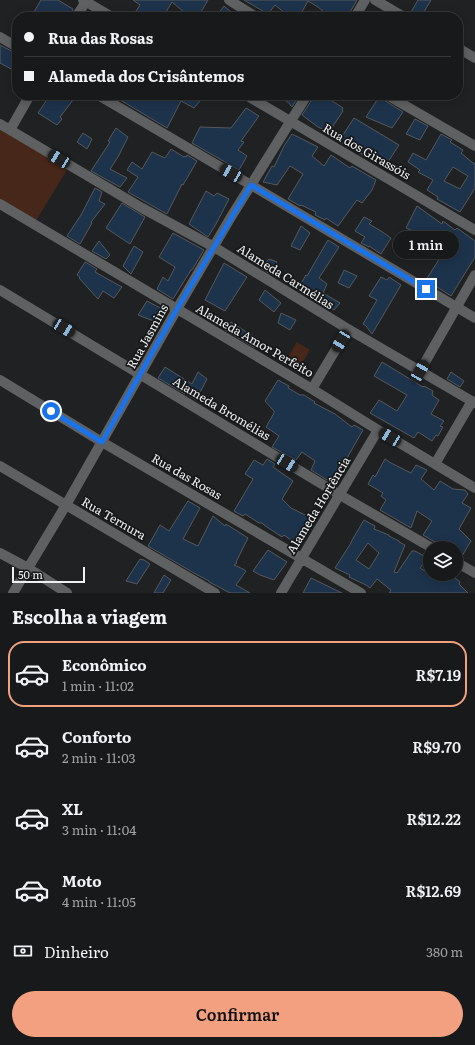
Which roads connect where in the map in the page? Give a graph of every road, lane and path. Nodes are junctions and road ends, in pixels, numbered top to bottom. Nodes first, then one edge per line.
1 (85, 0) edge
2 (228, 0) edge
3 (366, 0) edge
4 (375, 0) edge
5 (79, 12) edge
6 (104, 12) edge
7 (248, 12) edge
8 (358, 12) edge
9 (395, 12) edge
10 (0, 37) edge
11 (12, 44) edge
12 (463, 51) edge
13 (475, 58) edge
14 (27, 100) edge
15 (106, 100) edge
16 (254, 100) edge
17 (304, 100) edge
18 (396, 100) edge
19 (290, 121) junction
20 (0, 124) edge
21 (10, 130) junction
22 (475, 146) edge
23 (251, 185) junction
24 (0, 204) edge
25 (475, 230) edge
26 (214, 247) junction
27 (475, 275) edge
28 (0, 290) edge
29 (457, 307) junction
30 (177, 309) junction
31 (475, 318) edge
32 (348, 329) junction
33 (420, 371) junction
34 (140, 374) junction
35 (0, 380) edge
36 (312, 389) junction
37 (474, 402) edge
38 (378, 430) junction
39 (102, 442) junction
40 (435, 464) junction
41 (0, 466) edge
42 (475, 488) edge
43 (340, 495) junction
44 (66, 505) junction
45 (423, 543) edge
46 (0, 552) edge
47 (301, 558) junction
48 (463, 566) edge
49 (28, 568) junction
50 (475, 573) edge
51 (13, 593) edge
52 (67, 593) edge
53 (215, 593) edge
54 (281, 593) edge
55 (361, 593) edge

1 - 5 street
1 - 6 street
2 - 7 street
3 - 8 street
4 - 9 street
10 - 11 street
12 - 13 street
14 - 21 street
15 - 23 street
16 - 19 street, Rua dos Girassóis
17 - 19 street, Rua Jasmins
18 - 22 street
19 - 23 street, Rua Jasmins
19 - 25 street, Rua dos Girassóis
20 - 21 street, Alameda Carmélias
21 - 26 street, Alameda Carmélias
23 - 26 street, Rua Jasmins
23 - 29 street
24 - 30 street, Alameda Amor Perfeito
26 - 30 street, Rua Jasmins
26 - 32 street, Alameda Carmélias
27 - 29 street
28 - 34 street, Alameda Bromélias
29 - 31 street
29 - 33 street
30 - 34 street, Rua Jasmins
30 - 36 street, Alameda Amor Perfeito
32 - 33 street, Alameda Carmélias
32 - 36 street
33 - 37 street, Alameda Carmélias
34 - 39 street, Rua Jasmins
34 - 43 street, Alameda Bromélias
35 - 39 street, Rua das Rosas
36 - 38 street, Alameda Amor Perfeito
37 - 40 street
38 - 40 street, Alameda Amor Perfeito
38 - 43 street, Alameda Hortência
39 - 44 street, Rua Jasmins
39 - 47 street, Rua das Rosas
40 - 42 street, Alameda Amor Perfeito
41 - 44 street, Rua Ternura
43 - 45 street, Alameda Bromélias
43 - 47 street, Alameda Hortência
44 - 49 street, Rua Jasmins
44 - 53 street, Rua Ternura
46 - 49 street
47 - 54 street, Alameda Hortência
47 - 55 street, Rua das Rosas
48 - 50 street
49 - 51 street, Rua Jasmins
49 - 52 street

